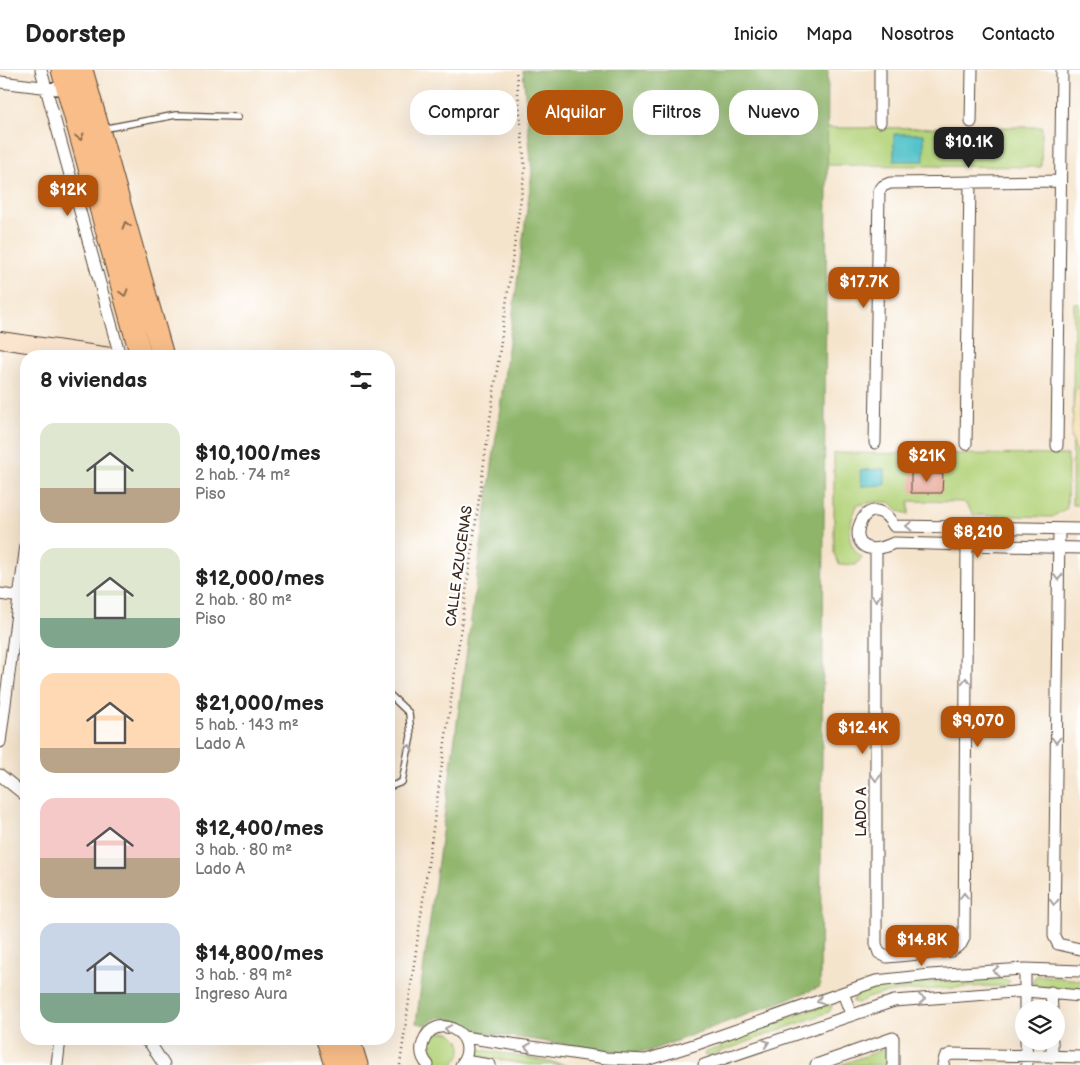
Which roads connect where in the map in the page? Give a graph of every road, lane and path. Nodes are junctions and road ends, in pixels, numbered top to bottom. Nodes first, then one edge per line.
1 (41, 70) edge
2 (82, 70) edge
3 (516, 70) edge
4 (880, 70) edge
5 (972, 70) edge
6 (1062, 70) edge
7 (0, 82) edge
8 (58, 82) edge
9 (88, 91) junction
10 (238, 118) dead end
11 (880, 122) dead end
12 (971, 122) dead end
13 (99, 129) junction
14 (1060, 181) junction
15 (970, 182) junction
16 (0, 340) edge
17 (47, 350) edge
18 (119, 350) edge
19 (139, 350) edge
20 (161, 350) edge
21 (876, 443) dead end
22 (966, 444) dead end
23 (1057, 446) dead end
24 (1059, 529) junction
25 (1080, 529) edge
26 (967, 545) junction
27 (1059, 548) junction
28 (1080, 548) edge
29 (876, 550) junction
30 (0, 594) edge
31 (20, 597) edge
32 (20, 610) edge
33 (395, 700) edge
34 (0, 742) edge
35 (0, 775) edge
36 (395, 785) edge
37 (20, 791) edge
38 (1080, 949) edge
39 (1026, 969) junction
40 (1080, 971) edge
41 (1026, 991) junction
42 (1052, 992) junction
43 (843, 993) junction
44 (1080, 996) edge
45 (1026, 1000) edge
46 (1052, 1000) edge
47 (851, 1014) junction
48 (464, 1038) junction
49 (59, 1045) edge
50 (151, 1045) edge
51 (330, 1045) edge
52 (351, 1045) edge
53 (1052, 1050) edge
54 (1052, 1056) junction
55 (1080, 1057) edge
56 (1027, 1060) edge
57 (605, 1061) edge
58 (463, 1063) edge
59 (57, 1065) edge
60 (164, 1065) edge
61 (336, 1065) edge
62 (357, 1065) edge
63 (400, 1065) edge
64 (428, 1065) edge
65 (490, 1065) edge
66 (704, 1065) edge
67 (816, 1065) edge
68 (893, 1065) edge
69 (943, 1065) edge

1 - 8 street
2 - 9 highway
3 - 63 path, CALLE AZUCENAS
4 - 11 street
5 - 12 street
6 - 14 street
7 - 8 street
8 - 9 highway
8 - 18 street
8 -> 19 highway
9 - 13 highway
10 - 13 lane
20 -> 13 highway
14 - 15 street
14 - 23 street
15 - 21 street
15 - 22 street
16 - 17 street
24 - 25 street
24 - 27 street
24 -> 29 street
26 - 27 street
26 - 29 street
29 -> 26 street, LADO A
27 - 28 street
27 -> 38 street
30 - 31 street
32 - 34 street
36 -> 33 lane
35 - 37 street
39 - 40 street
39 - 41 street
39 -> 43 street
41 - 42 street
41 - 45 street
47 -> 41 street
42 - 44 street
42 - 46 street
43 - 47 street
43 -> 57 street
66 -> 47 street
57 -> 48 street
48 - 58 street
48 -> 64 street
49 - 59 street
50 - 60 street
51 - 61 highway
52 - 62 highway
53 - 54 street
54 - 55 street
54 - 56 street
56 - 69 street
58 - 65 street
67 - 68 street

